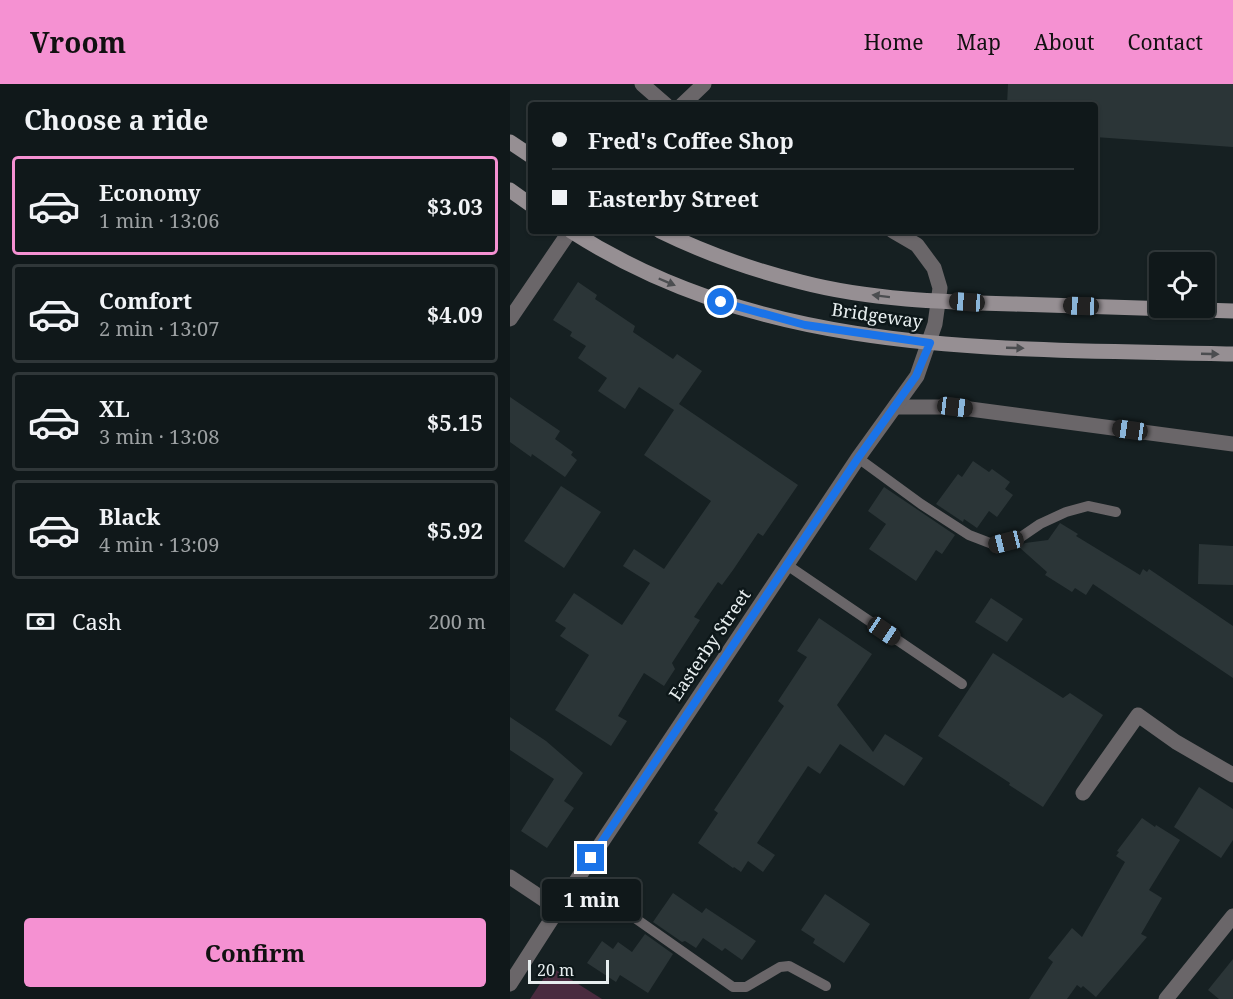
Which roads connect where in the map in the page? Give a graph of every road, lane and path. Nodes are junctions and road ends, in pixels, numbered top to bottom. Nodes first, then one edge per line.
1 (642, 84) edge
2 (704, 84) edge
3 (663, 102) edge
4 (685, 102) edge
5 (510, 142) edge
6 (528, 154) edge
7 (510, 190) edge
8 (528, 203) edge
9 (569, 234) edge
10 (576, 234) edge
11 (667, 234) edge
12 (898, 234) edge
13 (939, 301) junction
14 (1233, 311) edge
15 (510, 319) edge
16 (930, 343) junction
17 (1233, 354) edge
18 (895, 407) junction
19 (1233, 444) edge
20 (858, 458) junction
21 (1116, 512) dead end
22 (787, 565) junction
23 (962, 684) dead end
24 (1233, 775) edge
25 (1083, 793) dead end
26 (510, 877) edge
27 (578, 878) junction
28 (558, 909) junction
29 (1233, 916) edge
30 (510, 984) edge
31 (826, 986) dead end
32 (1166, 999) edge

1 - 3 street
2 - 4 street
5 - 6 main road
7 - 8 main road
9 - 15 street
10 -> 16 main road, Bridgeway
13 -> 11 main road, Bridgeway
12 - 13 street, Easterby Street
13 - 14 main road, Bridgeway
13 - 16 street, Easterby Street
16 -> 17 main road, Bridgeway
16 - 18 street, Easterby Street
18 - 19 street
18 - 20 street, Easterby Street
20 - 21 lane
20 - 22 street, Easterby Street
22 - 23 lane
22 - 27 street, Easterby Street
24 - 25 street
26 - 28 street
27 - 28 street, Easterby Street
27 - 31 lane
28 - 30 street, Easterby Street
29 - 32 street

